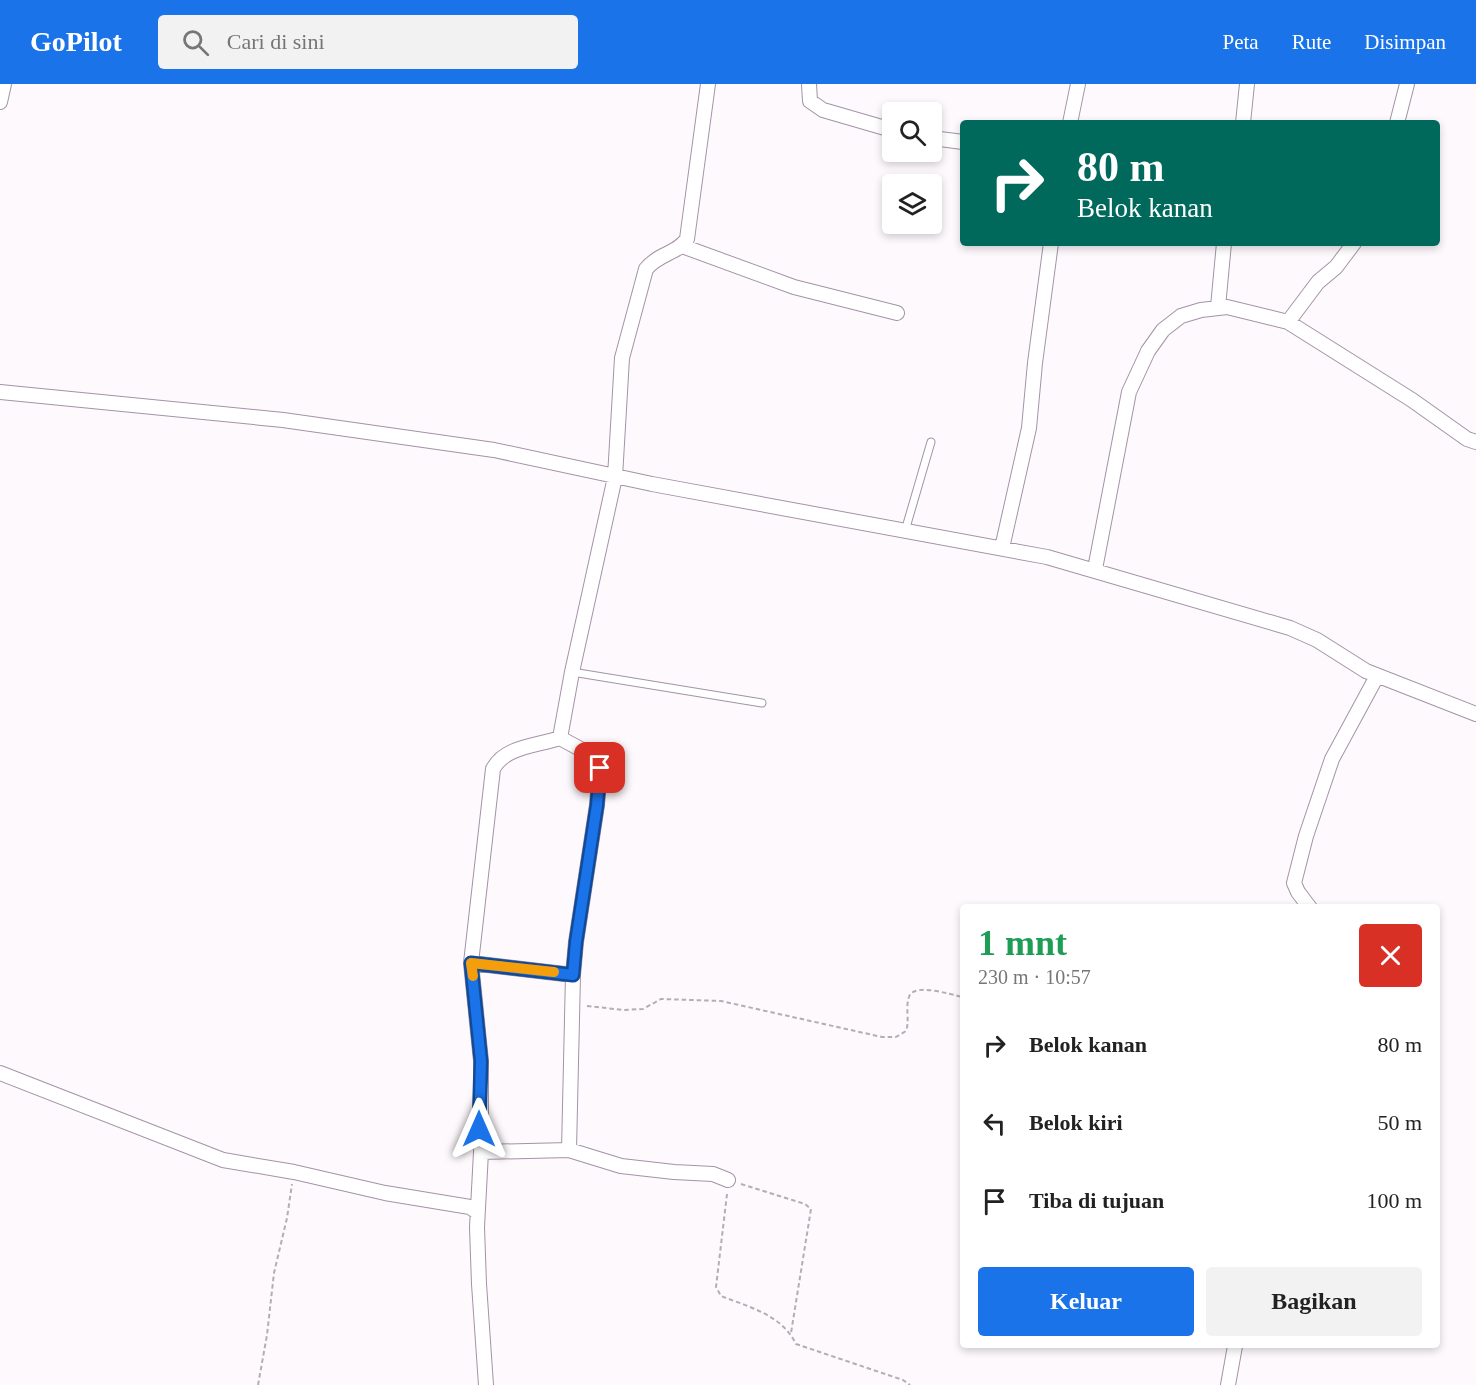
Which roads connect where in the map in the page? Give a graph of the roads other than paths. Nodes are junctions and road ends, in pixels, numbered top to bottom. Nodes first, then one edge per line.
1 (4, 84) edge
2 (708, 84) edge
3 (809, 84) edge
4 (1078, 84) edge
5 (1247, 84) edge
6 (1407, 84) edge
7 (0, 102) edge
8 (1071, 120) edge
9 (1243, 120) edge
10 (1398, 120) edge
11 (882, 127) edge
12 (942, 139) edge
13 (960, 142) edge
14 (682, 246) junction
15 (1052, 246) edge
16 (1224, 246) edge
17 (1352, 246) edge
18 (1218, 307) junction
19 (897, 313) dead end
20 (1288, 322) junction
21 (0, 392) edge
22 (932, 442) dead end
23 (1476, 442) edge
24 (615, 477) junction
25 (905, 531) junction
26 (1002, 548) junction
27 (1095, 569) junction
28 (572, 672) junction
29 (1377, 676) junction
30 (762, 703) dead end
31 (1476, 714) edge
32 (560, 738) junction
33 (1307, 904) edge
34 (471, 963) junction
35 (573, 975) junction
36 (0, 1073) edge
37 (569, 1150) junction
38 (480, 1152) junction
39 (728, 1180) road end
40 (477, 1212) junction
41 (1235, 1348) edge
42 (486, 1385) edge
43 (1228, 1385) edge

1 - 7 street
2 - 14 street
3 - 11 street
4 - 8 street
5 - 9 street
6 - 10 street
12 - 13 street
14 - 19 street
14 - 24 street
15 - 26 street
16 - 18 street
17 - 20 street
18 - 20 street
18 - 27 street
20 - 23 street
21 - 24 street
22 - 25 lane
24 - 25 street
24 - 28 street
25 - 26 street
26 - 27 street
27 - 29 street
28 - 30 lane
28 - 32 street
29 - 31 street
29 - 33 street
32 - 34 street
32 - 35 street
34 - 35 street
34 - 38 street
35 - 37 street
36 - 40 street
37 - 38 street
37 - 39 street
38 - 40 street
40 - 42 street
41 - 43 street

